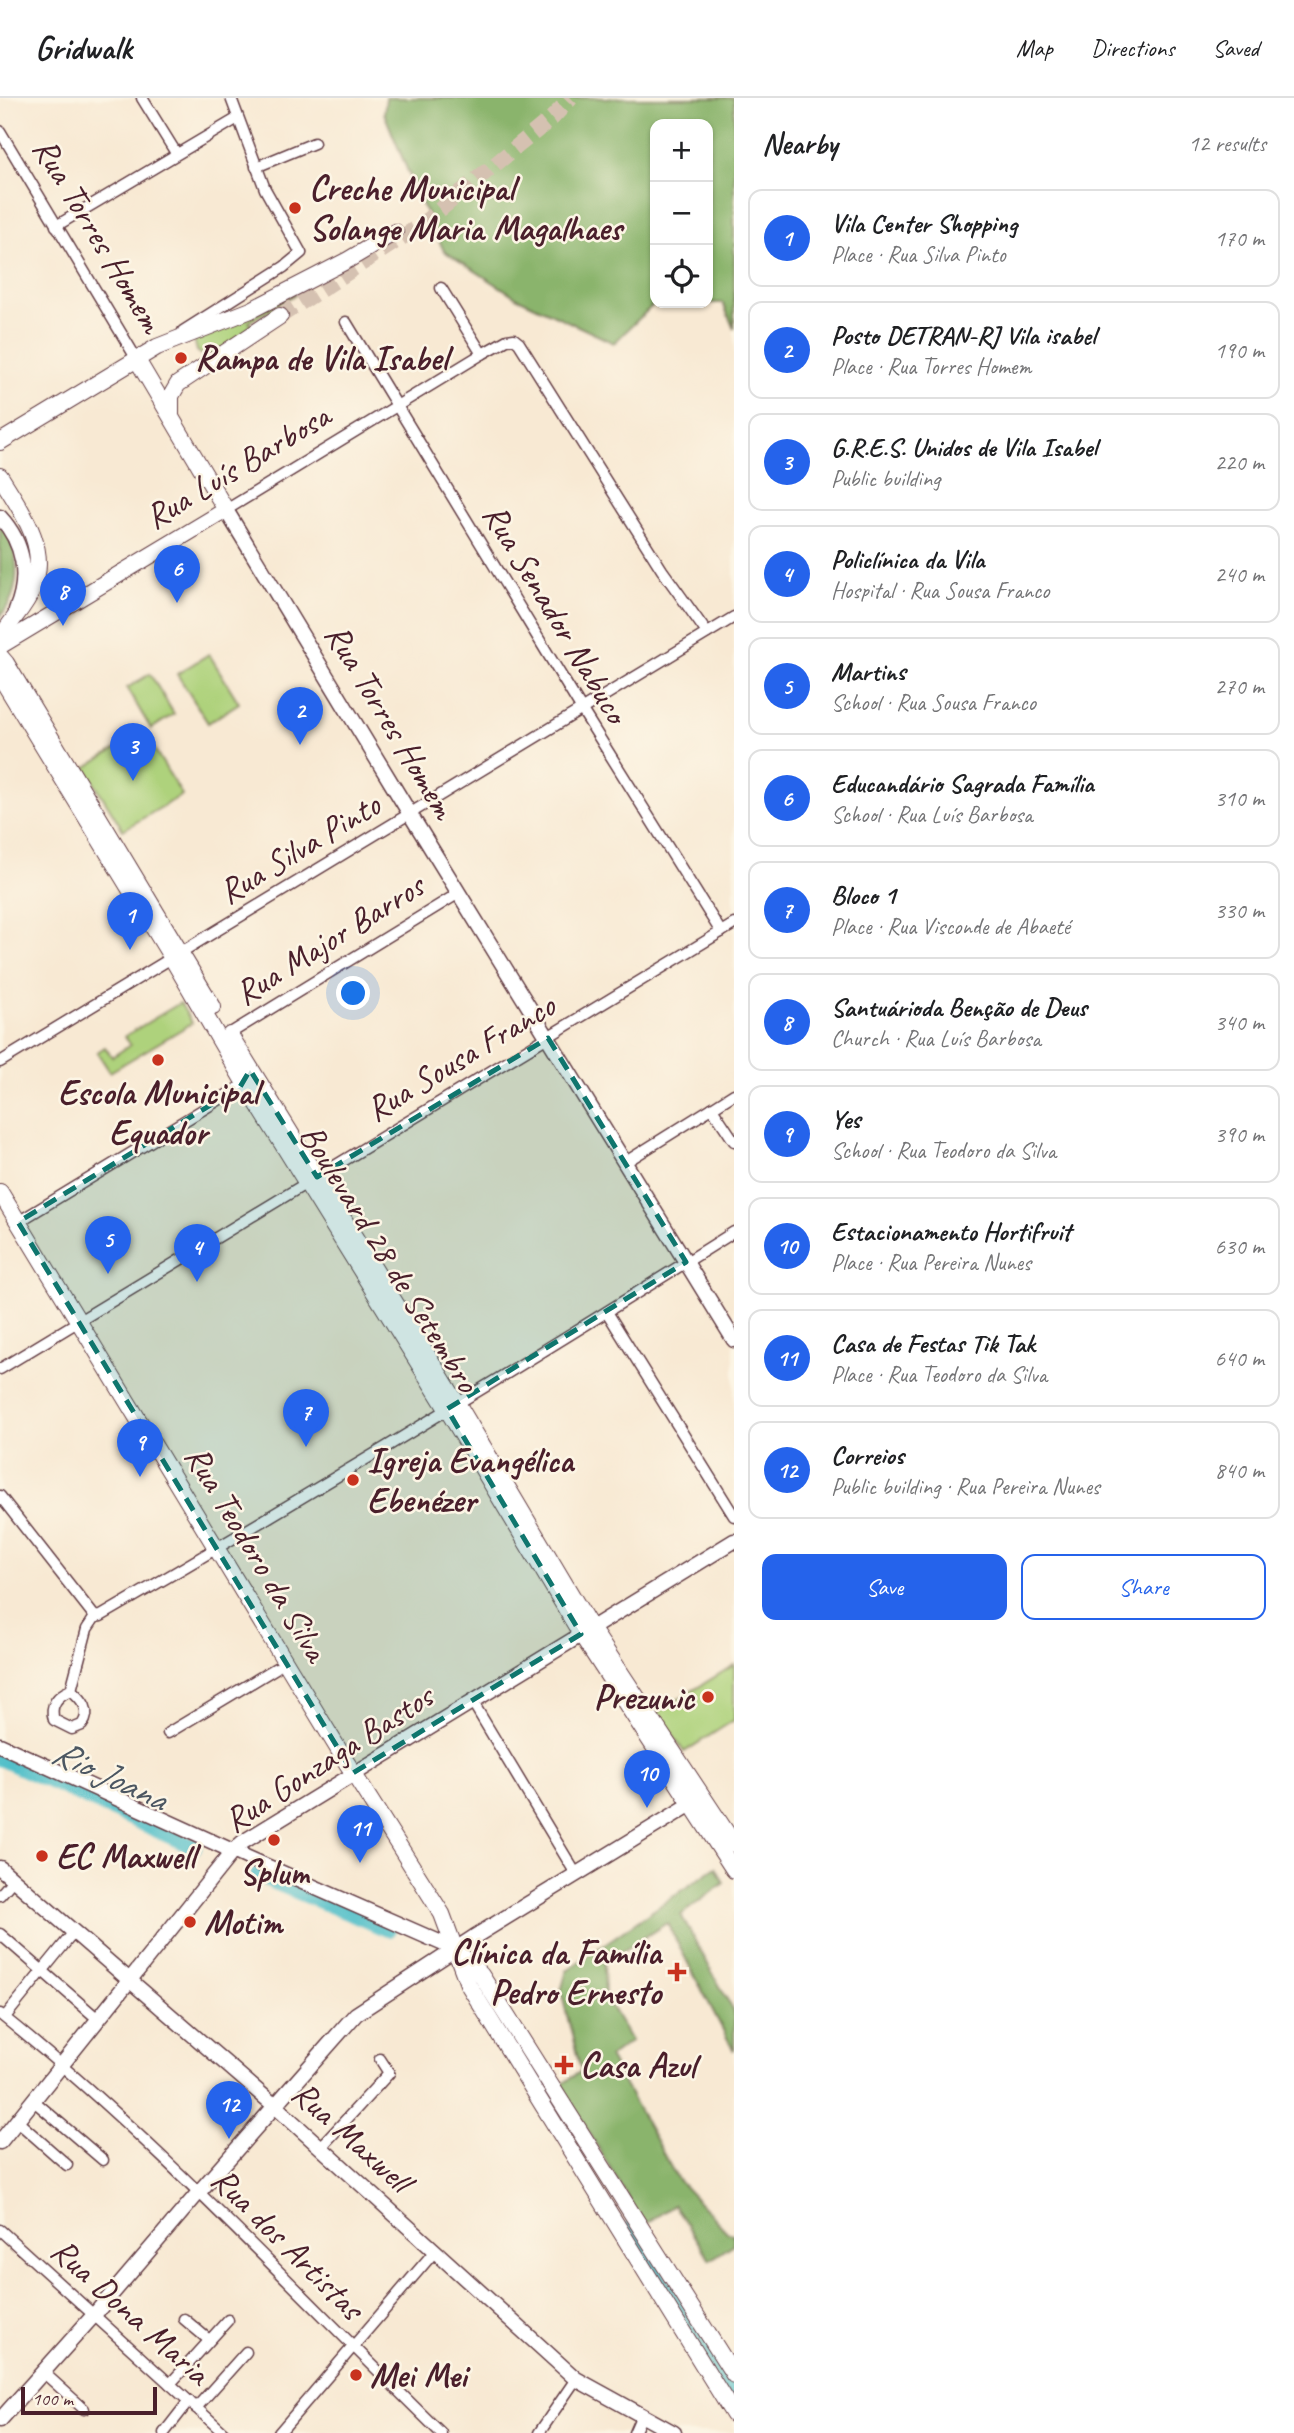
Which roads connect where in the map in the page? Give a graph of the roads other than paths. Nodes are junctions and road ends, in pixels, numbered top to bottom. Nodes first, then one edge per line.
1 (142, 98) edge
2 (230, 98) edge
3 (237, 118) junction
4 (0, 131) edge
5 (314, 143) dead end
6 (176, 153) junction
7 (256, 167) junction
8 (56, 226) junction
9 (396, 232) dead end
10 (441, 288) dead end
11 (280, 316) tunnel mouth
12 (345, 322) dead end
13 (169, 340) junction
14 (482, 354) junction
15 (136, 358) junction
16 (397, 406) junction
17 (173, 419) junction
18 (0, 442) edge
19 (0, 476) edge
20 (226, 510) junction
21 (0, 517) edge
22 (734, 617) edge
23 (5, 628) edge
24 (707, 633) junction
25 (0, 646) edge
26 (0, 656) edge
27 (0, 676) edge
28 (582, 710) junction
29 (410, 814) junction
30 (459, 892) junction
31 (734, 924) edge
32 (720, 932) junction
33 (177, 955) junction
34 (229, 1034) junction
35 (548, 1038) junction
36 (0, 1062) edge
37 (247, 1076) junction
38 (734, 1094) edge
39 (712, 1108) junction
40 (734, 1141) edge
41 (624, 1163) junction
42 (311, 1180) junction
43 (0, 1192) edge
44 (18, 1222) junction
45 (734, 1232) edge
46 (686, 1262) junction
47 (607, 1312) junction
48 (79, 1320) junction
49 (734, 1339) edge
50 (0, 1369) edge
51 (452, 1406) junction
52 (0, 1496) edge
53 (734, 1516) edge
54 (734, 1541) edge
55 (217, 1548) junction
56 (95, 1616) junction
57 (586, 1631) junction
58 (276, 1668) dead end
59 (71, 1690) dead end
60 (472, 1701) junction
61 (168, 1732) dead end
62 (0, 1745) edge
63 (353, 1773) junction
64 (697, 1800) junction
65 (734, 1844) edge
66 (233, 1851) junction
67 (0, 1868) edge
68 (734, 1870) edge
69 (576, 1874) junction
70 (13, 1880) junction
71 (0, 1895) edge
72 (74, 1932) junction
73 (0, 1934) edge
74 (455, 1949) junction
75 (43, 1971) junction
76 (131, 1980) junction
77 (2, 2016) edge
78 (99, 2020) junction
79 (380, 2059) dead end
80 (62, 2066) junction
81 (34, 2101) junction
82 (275, 2106) junction
83 (17, 2121) junction
84 (2, 2135) edge
85 (320, 2147) junction
86 (593, 2151) junction
87 (103, 2161) dead end
88 (579, 2163) junction
89 (67, 2165) dead end
90 (607, 2174) junction
91 (593, 2185) junction
92 (198, 2192) junction
93 (0, 2230) edge
94 (435, 2251) junction
95 (94, 2315) junction
96 (184, 2319) dead end
97 (228, 2319) dead end
98 (209, 2340) junction
99 (353, 2348) junction
100 (246, 2352) dead end
101 (43, 2372) junction
102 (734, 2375) edge
103 (576, 2379) junction
104 (170, 2384) junction
105 (193, 2405) junction
106 (84, 2409) dead end
107 (642, 2415) junction
108 (734, 2415) edge
109 (0, 2420) edge
110 (164, 2433) edge
111 (224, 2433) edge
112 (279, 2433) edge
113 (441, 2433) edge
114 (539, 2433) edge
115 (634, 2433) edge
116 (674, 2433) edge

1 - 6 street
2 - 3 street
3 - 6 street
3 - 7 street
4 - 8 street, Rua Torres Homem
5 - 7 street
6 - 8 street
7 - 13 street
8 - 15 street, Rua Torres Homem
9 - 13 main road
10 - 14 street
11 - 17 main road
12 - 16 street, Rua Senador Nabuco
13 - 15 main road
14 - 16 street, Rua Luís Barbosa
14 - 24 street, Rua Luís Barbosa
15 - 17 main road, Rua Torres Homem
15 - 18 main road
16 - 20 street, Rua Luís Barbosa
16 - 28 street, Rua Senador Nabuco
17 - 20 main road, Rua Torres Homem
19 - 23 main road
20 - 25 main road, Rua Luís Barbosa
20 - 29 street, Rua Torres Homem
21 - 23 street
22 - 24 street, Rua Silva Pinto
24 - 28 street, Rua Silva Pinto
26 - 33 main road, Boulevard 28 de Setembro
27 - 33 main road, Boulevard 28 de Setembro
28 - 29 street, Rua Silva Pinto
28 - 32 street, Rua Senador Nabuco
29 - 30 street, Rua Torres Homem
29 - 33 street, Rua Silva Pinto
30 - 34 street, Rua Major Barros
30 - 35 street, Rua Torres Homem
31 - 32 street, Rua Sousa Franco
32 - 35 street, Rua Sousa Franco
33 - 34 main road, Boulevard 28 de Setembro
33 - 36 street, Rua Silva Pinto
33 - 37 main road, Boulevard 28 de Setembro
34 - 37 main road, Boulevard 28 de Setembro
35 - 41 street, Rua Torres Homem
35 - 42 street, Rua Sousa Franco
37 - 42 main road, Boulevard 28 de Setembro
37 - 44 street
38 - 39 street
39 - 40 street
39 - 41 street
41 - 46 street, Rua Torres Homem
42 - 48 street, Rua Sousa Franco
42 - 51 main road, Boulevard 28 de Setembro
43 - 44 main road, Rua Teodoro da Silva
44 - 48 main road, Rua Teodoro da Silva
45 - 46 street
46 - 47 street
46 - 49 street, Rua Torres Homem
47 - 51 street
47 - 53 street
48 - 50 street, Rua Sousa Franco
48 - 55 main road, Rua Teodoro da Silva
51 - 55 street
51 - 57 main road, Boulevard 28 de Setembro
52 - 56 street
54 - 57 street, Rua Gonzaga Bastos
55 - 56 street
55 - 63 main road, Rua Teodoro da Silva
56 - 59 street
57 - 60 street, Rua Gonzaga Bastos
57 - 64 main road, Boulevard 28 de Setembro
58 - 61 street
60 - 63 street, Rua Gonzaga Bastos
60 - 69 street
62 - 66 street
63 - 66 street, Rua Gonzaga Bastos
63 - 74 main road, Rua Teodoro da Silva
64 - 65 main road, Boulevard 28 de Setembro
64 - 68 main road, Boulevard 28 de Setembro
64 - 69 street
66 - 74 street
66 - 76 street, Rua Gonzaga Bastos
67 - 70 street, Rua Maxwell
69 - 74 street
70 - 71 street
70 - 72 street, Rua Maxwell
72 - 75 street
72 - 76 street, Rua Maxwell
73 - 75 street
74 - 82 street
74 - 86 main road
74 - 88 main road, Rua Teodoro da Silva
75 - 77 street
75 - 78 street
76 - 78 street, Rua Gonzaga Bastos
76 - 82 street, Rua Maxwell
77 - 80 street, Rua dos Artistas
78 - 80 street, Rua Gonzaga Bastos
79 - 85 street
80 - 81 street, Rua Gonzaga Bastos
80 - 92 street, Rua dos Artistas
81 - 83 street, Rua Gonzaga Bastos
81 - 87 street
82 - 85 street, Rua Maxwell
82 - 92 street
83 - 84 street, Rua Gonzaga Bastos
83 - 89 street
85 - 94 street, Rua Maxwell
86 - 88 main road
86 - 90 main road
88 - 91 main road, Rua Teodoro da Silva
90 - 91 main road
90 - 102 main road
91 - 108 main road, Rua Teodoro da Silva
92 - 95 street
92 - 99 street, Rua dos Artistas
93 - 95 street, Rua Dona Maria
94 - 99 street
94 - 103 street, Rua Maxwell
95 - 101 street
95 - 104 street, Rua Dona Maria
96 - 98 street
97 - 98 street
98 - 104 street
99 - 112 street
99 - 113 street, Rua dos Artistas
100 - 105 street
101 - 106 street
101 - 109 street
103 - 107 street, Rua Maxwell
103 - 114 street
104 - 105 street, Rua Dona Maria
105 - 110 street
105 - 111 street, Rua Dona Maria
107 - 115 street
107 - 116 street, Rua Maxwell

